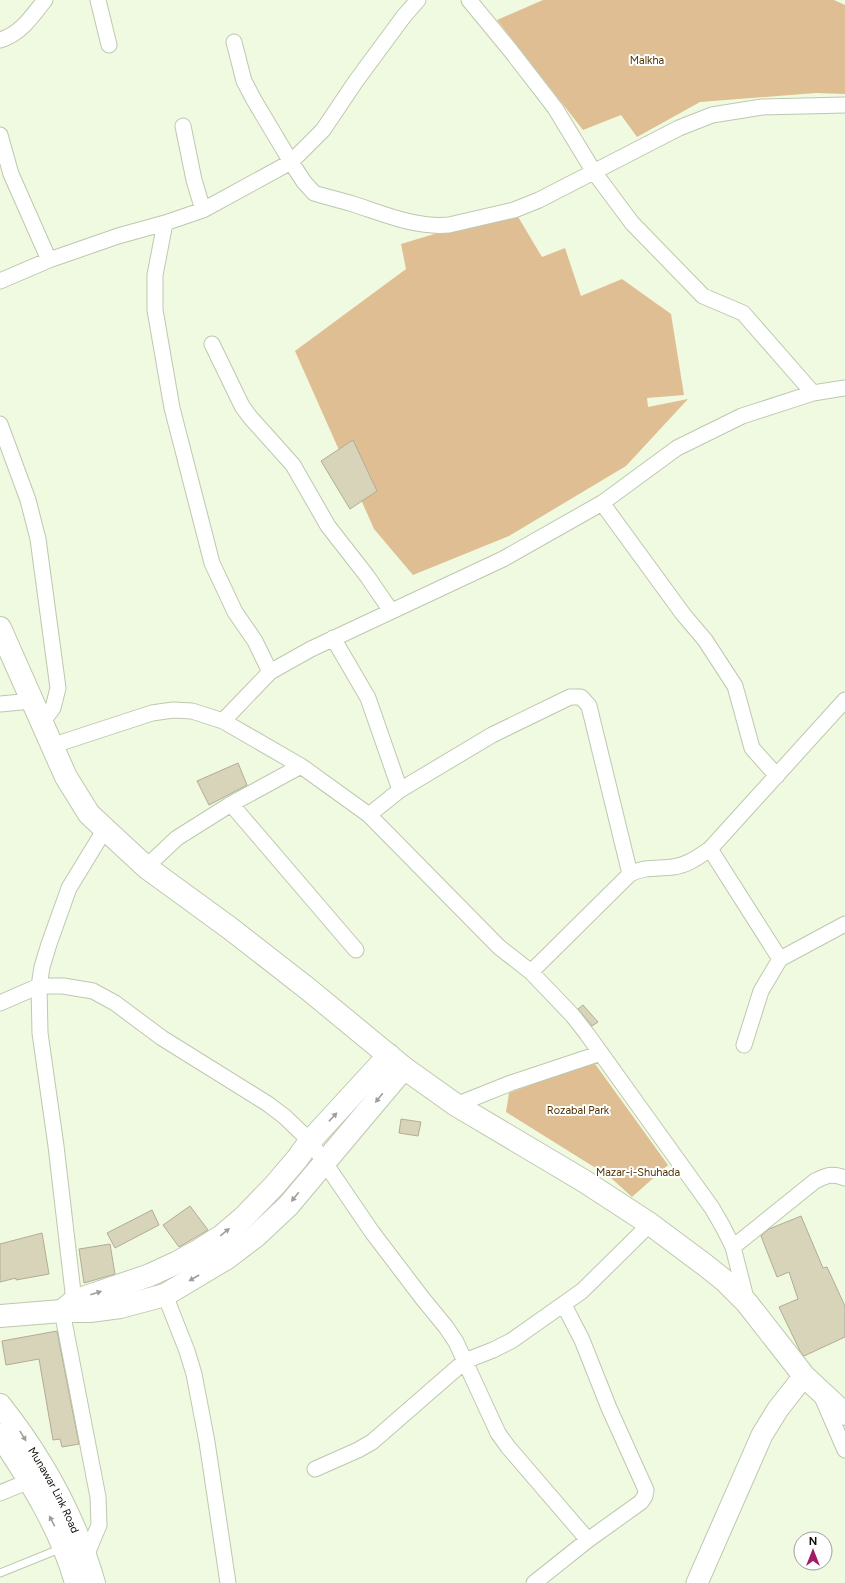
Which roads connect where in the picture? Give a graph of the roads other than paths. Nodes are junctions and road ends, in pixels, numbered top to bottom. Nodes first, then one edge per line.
1 (45, 0) edge
2 (98, 0) edge
3 (418, 0) edge
4 (469, 0) edge
5 (0, 40) edge
6 (234, 42) dead end
7 (109, 45) dead end
8 (845, 105) edge
9 (183, 126) dead end
10 (0, 135) edge
11 (291, 162) junction
12 (594, 172) junction
13 (203, 210) junction
14 (165, 223) junction
15 (49, 260) junction
16 (0, 281) edge
17 (212, 344) dead end
18 (845, 388) edge
19 (813, 393) junction
20 (0, 424) edge
21 (602, 502) junction
22 (391, 611) junction
23 (0, 628) edge
24 (333, 638) junction
25 (270, 672) junction
26 (845, 700) edge
27 (32, 701) junction
28 (0, 704) edge
29 (222, 721) junction
30 (42, 724) junction
31 (51, 746) junction
32 (301, 766) junction
33 (777, 776) junction
34 (400, 790) junction
35 (231, 804) junction
36 (368, 815) junction
37 (104, 829) junction
38 (710, 849) junction
39 (146, 867) junction
40 (630, 874) junction
41 (845, 924) edge
42 (356, 950) dead end
43 (780, 959) junction
44 (531, 972) junction
45 (39, 986) junction
46 (0, 1003) edge
47 (744, 1045) dead end
48 (601, 1053) junction
49 (396, 1062) junction
50 (456, 1105) junction
51 (310, 1141) junction
52 (324, 1161) junction
53 (845, 1178) edge
54 (650, 1224) junction
55 (733, 1247) junction
56 (165, 1295) junction
57 (747, 1303) junction
58 (564, 1305) junction
59 (68, 1306) junction
60 (0, 1316) edge
61 (465, 1361) junction
62 (812, 1383) junction
63 (0, 1405) edge
64 (845, 1414) edge
65 (0, 1435) edge
66 (845, 1450) edge
67 (315, 1469) dead end
68 (29, 1481) junction
69 (0, 1494) edge
70 (588, 1540) junction
71 (64, 1547) junction
72 (86, 1556) junction
73 (0, 1573) edge
74 (76, 1583) edge
75 (94, 1583) edge
76 (228, 1583) edge
77 (534, 1583) edge
78 (697, 1583) edge

1 - 5 street
2 - 7 street
3 - 11 street
4 - 12 street
6 - 11 street
8 - 12 street
9 - 13 street
10 - 15 street
11 - 12 street
11 - 13 street
12 - 19 street
13 - 14 street
14 - 15 street
14 - 25 street
15 - 16 street
17 - 22 street
18 - 19 street
19 - 21 street
20 - 30 street
21 - 22 street
21 - 33 street
22 - 24 street
23 - 27 main road
24 - 25 street
24 - 34 street
25 - 29 street
26 - 33 street
27 - 28 street
27 - 30 main road
29 - 31 street
29 - 32 street
30 - 31 main road
31 - 37 main road
32 - 35 street
32 - 36 street
33 - 38 street
34 - 36 street
34 - 40 street
35 - 39 street
35 - 42 street
36 - 44 street
37 - 39 main road
37 - 45 street
38 - 40 street
38 - 43 street
39 - 49 main road
40 - 44 street
41 - 43 street
43 - 47 street
44 - 48 street
45 - 46 street
45 - 51 street
45 - 59 street
48 - 50 street
48 - 55 street
49 - 50 main road
51 -> 49 main road
49 -> 52 main road
50 - 54 main road
51 - 52 street
59 -> 51 main road
52 -> 56 main road
52 - 61 street
53 - 55 street
54 - 57 main road
54 - 58 street
55 - 57 street
56 - 59 main road
56 - 76 street
57 - 62 main road
58 - 61 street
58 - 70 street
59 - 60 main road
59 - 72 street
61 - 67 street
61 - 70 street
62 - 64 main road
62 - 66 street
62 - 78 street
63 -> 72 main road, Munawar Link Road
65 - 68 main road, Munawar Link Road
68 - 69 street
71 -> 68 main road, Munawar Link Road
70 - 77 street
71 - 73 lane
71 - 74 main road, Munawar Link Road
72 - 75 main road, Munawar Link Road

